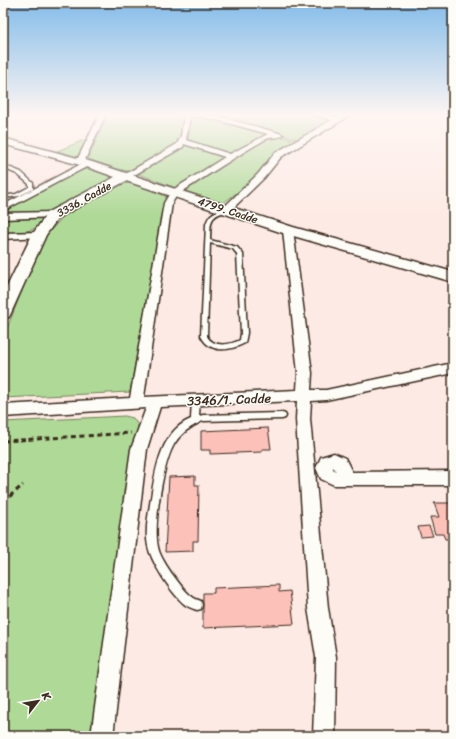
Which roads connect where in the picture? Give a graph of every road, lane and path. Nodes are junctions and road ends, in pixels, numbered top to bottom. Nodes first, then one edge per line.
1 (31, 148) edge
2 (90, 148) edge
3 (176, 148) edge
4 (205, 148) edge
5 (246, 148) edge
6 (287, 148) edge
7 (231, 157) junction
8 (84, 163) junction
9 (3, 167) edge
10 (126, 176) junction
11 (174, 193) junction
12 (3, 197) edge
13 (3, 208) edge
14 (226, 210) junction
15 (53, 214) junction
16 (3, 216) edge
17 (288, 230) junction
18 (39, 235) junction
19 (3, 236) edge
20 (208, 241) junction
21 (453, 277) edge
22 (3, 313) edge
23 (453, 368) edge
24 (305, 396) junction
25 (196, 399) junction
26 (155, 402) junction
27 (136, 403) junction
28 (3, 411) edge
29 (282, 416) dead end
30 (195, 420) junction
31 (143, 432) junction
32 (3, 441) edge
33 (453, 478) edge
34 (346, 479) dead end
35 (23, 485) dead end
36 (3, 502) edge
37 (197, 605) dead end
38 (102, 736) edge
39 (324, 736) edge

1 - 8 street, 4799. Cadde
2 - 8 street
3 - 10 street
4 - 7 street
5 - 7 street
6 - 14 street
7 - 11 street
8 - 10 street, 4799. Cadde
8 - 13 street
9 - 12 lane
10 - 11 street, 4799. Cadde
10 - 15 street, 3336. Cadde
11 - 14 street, 4799. Cadde
11 - 27 street
14 - 17 street, 4799. Cadde
14 - 20 lane
15 - 16 street
15 - 18 street, 3336. Cadde
17 - 21 street, 4799. Cadde
17 - 24 street
18 - 19 street
18 - 22 street, 3336. Cadde
20 - 20 lane
23 - 24 street, 3346/1. Cadde
24 - 25 street, 3346/1. Cadde
24 - 39 street
25 - 26 street, 3346/1. Cadde
25 - 30 lane
26 - 27 street, 3346/1. Cadde
26 - 31 street
27 - 28 street, 3346/1. Cadde
29 - 30 lane
30 - 37 lane
31 - 32 path
31 - 38 street
33 - 34 street
35 - 36 path

